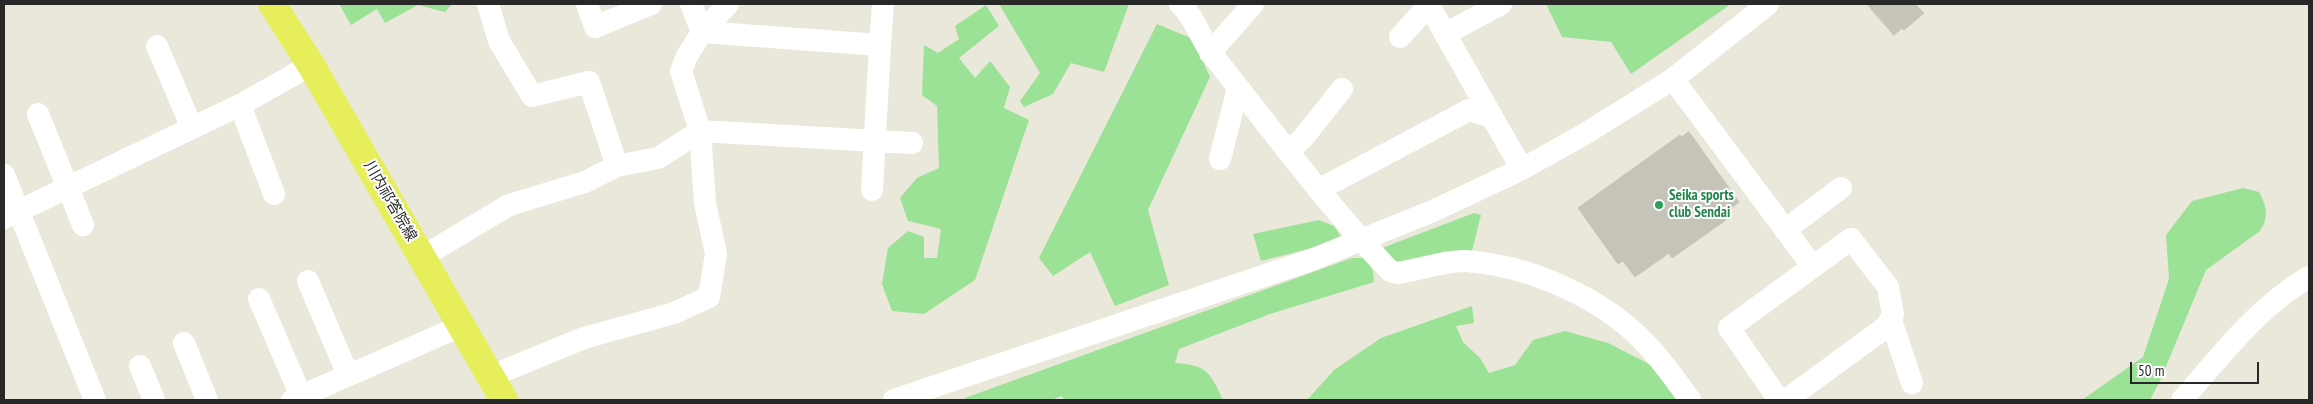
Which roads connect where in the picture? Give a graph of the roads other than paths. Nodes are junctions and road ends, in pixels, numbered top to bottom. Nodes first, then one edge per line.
1 (272, 4) edge
2 (488, 4) edge
3 (587, 4) edge
4 (650, 4) edge
5 (690, 4) edge
6 (728, 4) edge
7 (883, 4) edge
8 (1501, 4) edge
9 (1768, 4) edge
10 (1250, 5) edge
11 (1186, 6) edge
12 (702, 32) junction
13 (1445, 34) junction
14 (1400, 37) dead end
15 (880, 45) junction
16 (157, 46) dead end
17 (1210, 53) junction
18 (311, 65) junction
19 (1672, 79) junction
20 (1238, 88) junction
21 (1342, 89) dead end
22 (240, 105) junction
23 (38, 114) dead end
24 (1492, 118) junction
25 (192, 128) junction
26 (700, 131) junction
27 (875, 140) junction
28 (912, 143) dead end
29 (1289, 150) junction
30 (1220, 159) dead end
31 (617, 166) junction
32 (1522, 169) junction
33 (4, 175) edge
34 (68, 188) junction
35 (1841, 188) dead end
36 (1320, 189) junction
37 (872, 190) dead end
38 (274, 194) dead end
39 (11, 215) edge
40 (83, 225) dead end
41 (1785, 230) junction
42 (422, 257) junction
43 (1813, 267) junction
44 (2309, 277) edge
45 (308, 281) dead end
46 (259, 299) dead end
47 (1891, 320) junction
48 (461, 326) junction
49 (184, 343) dead end
50 (140, 366) dead end
51 (491, 376) junction
52 (1912, 383) dead end
53 (342, 386) edge
54 (296, 398) edge
55 (95, 400) edge
56 (154, 400) edge
57 (207, 400) edge
58 (504, 400) edge
59 (894, 400) edge
60 (1690, 400) edge
61 (1780, 400) edge
62 (1786, 400) edge
63 (2182, 400) edge

1 - 18 main road, 川内祁答院線
2 - 31 street
3 - 4 street
5 - 12 street
6 - 12 street
7 - 15 street
8 - 13 street
9 - 19 street
10 - 17 street
11 - 17 street
12 - 15 street
12 - 26 street
13 - 14 street
13 - 24 street
15 - 27 street
16 - 25 street
17 - 20 street
18 - 22 street
18 - 42 main road, 川内祁答院線
19 - 32 street
19 - 41 street
20 - 29 street
20 - 30 street
21 - 29 street
22 - 25 street
22 - 38 street
23 - 34 street
24 - 32 street
24 - 36 street
25 - 34 street
26 - 27 street
26 - 31 street
26 - 51 street
27 - 28 street
27 - 37 street
29 - 36 street
31 - 42 street
32 - 59 street
33 - 39 street
34 - 39 street
34 - 40 street
35 - 41 street
36 - 60 street
39 - 55 street
41 - 43 street
42 - 48 main road, 川内祁答院線
43 - 47 street
43 - 61 street
44 - 63 street
45 - 53 street
46 - 54 street
47 - 52 street
47 - 62 street
48 - 51 main road, 川内祁答院線
48 - 53 street
49 - 57 street
50 - 56 street
51 - 58 main road, 川内祁答院線
53 - 54 street

